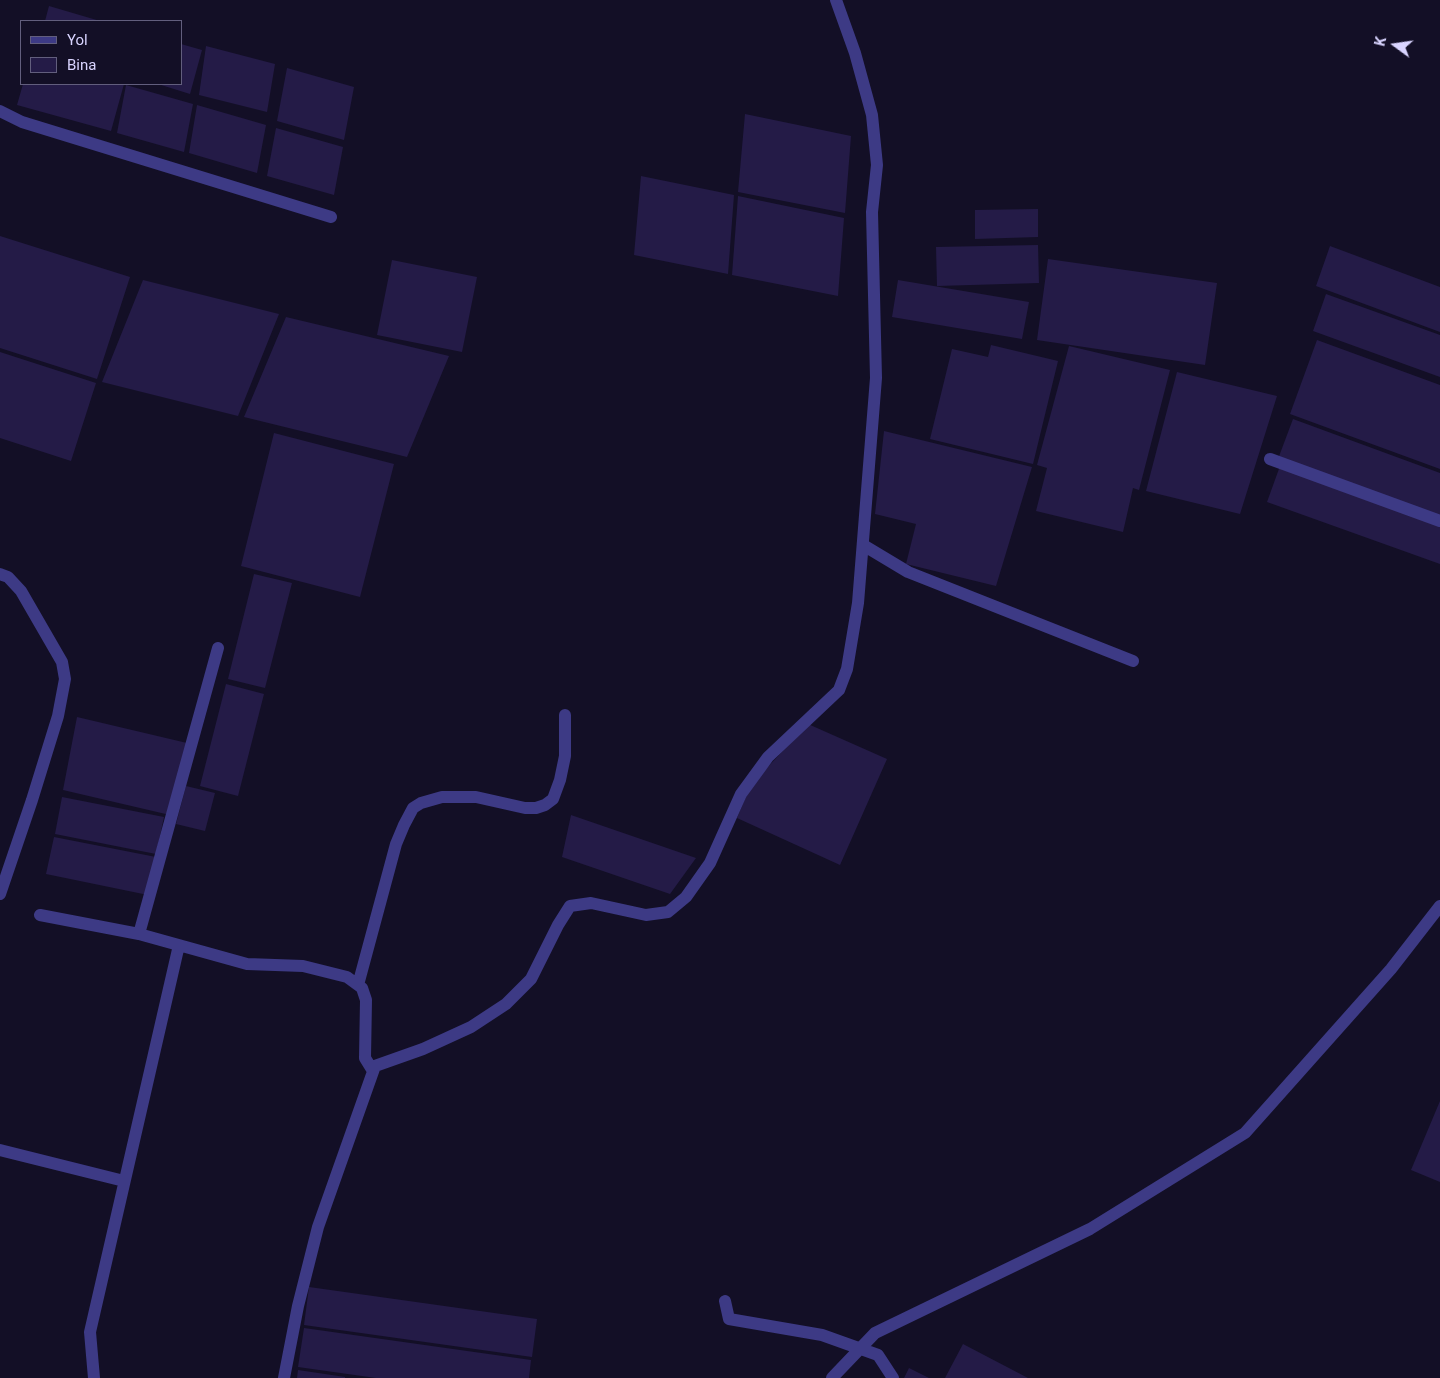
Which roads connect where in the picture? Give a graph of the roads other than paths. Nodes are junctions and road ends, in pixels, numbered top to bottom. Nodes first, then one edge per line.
1 (836, 0) edge
2 (0, 111) edge
3 (331, 218) dead end
4 (1270, 460) dead end
5 (1440, 521) edge
6 (863, 545) junction
7 (0, 574) edge
8 (218, 648) dead end
9 (1133, 661) dead end
10 (565, 715) dead end
11 (0, 894) edge
12 (1440, 906) edge
13 (40, 915) dead end
14 (139, 934) junction
15 (179, 945) junction
16 (358, 985) junction
17 (373, 1071) junction
18 (0, 1150) edge
19 (124, 1181) junction
20 (726, 1301) dead end
21 (860, 1349) junction
22 (94, 1378) edge
23 (284, 1378) edge
24 (832, 1378) edge
25 (893, 1378) edge

1 - 6 street
2 - 3 street
4 - 5 street
6 - 9 street
6 - 17 street
7 - 11 street
8 - 14 street
10 - 16 street
12 - 21 street
13 - 14 street
14 - 15 street
15 - 16 street
15 - 19 street
16 - 17 street
17 - 23 street
18 - 19 street
19 - 22 street
20 - 21 street
21 - 24 street
21 - 25 street

